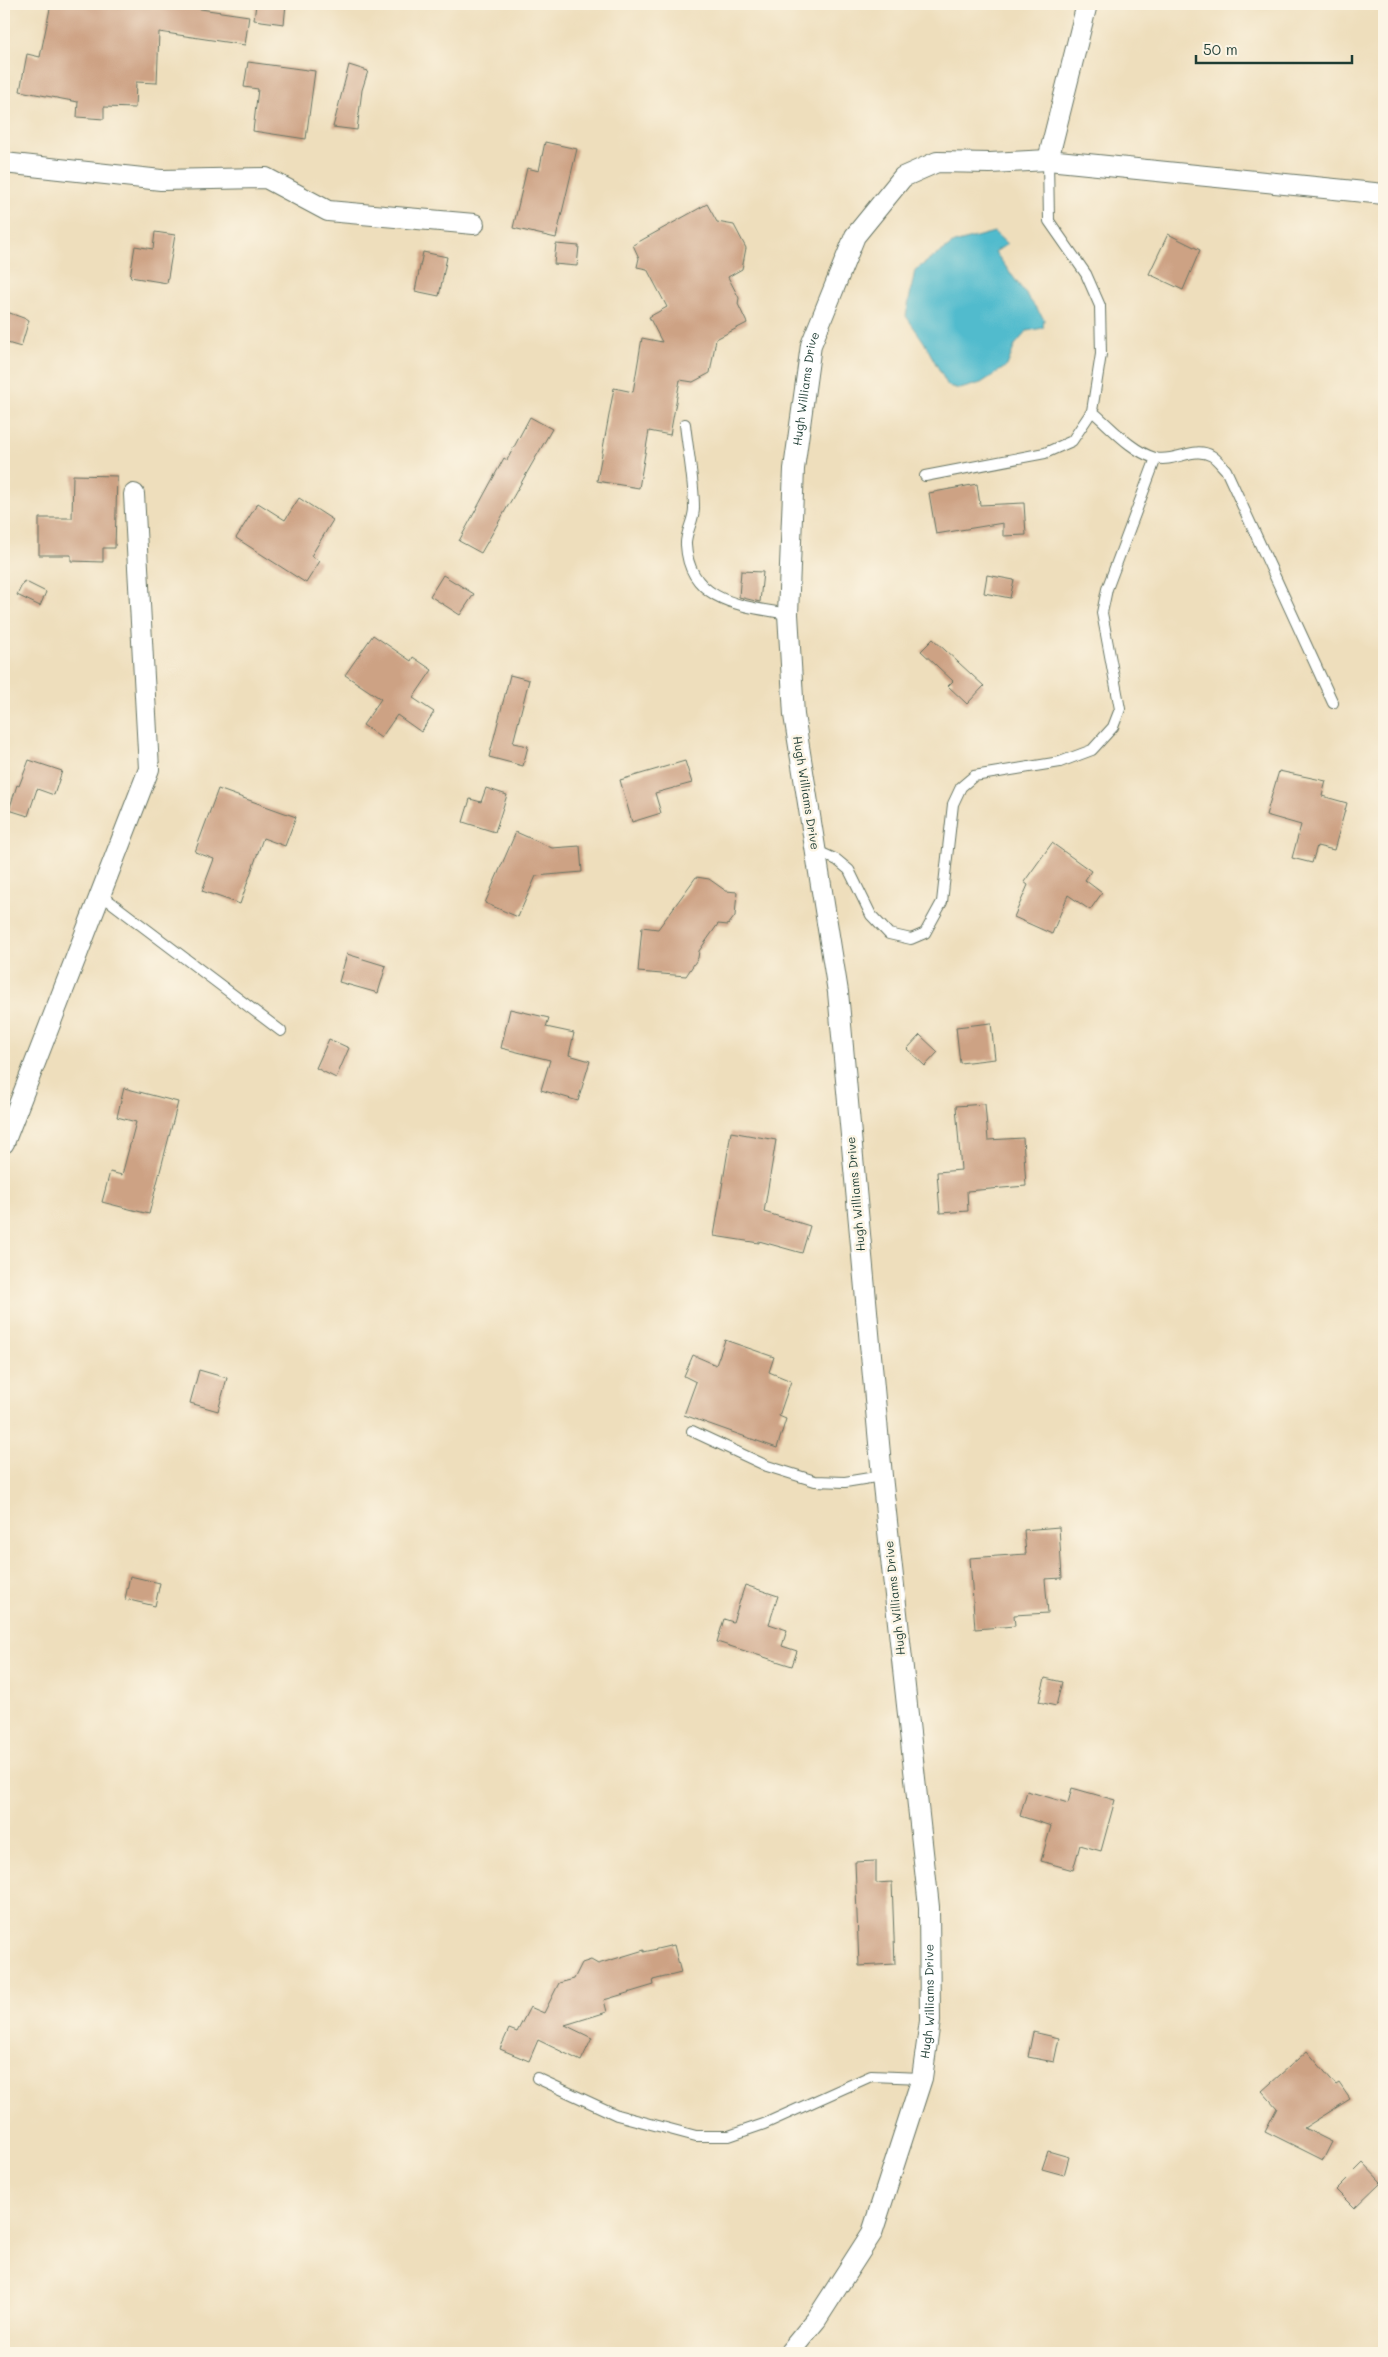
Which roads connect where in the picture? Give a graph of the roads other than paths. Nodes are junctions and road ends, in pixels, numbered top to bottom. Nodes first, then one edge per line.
1 (1087, 4) edge
2 (1048, 160) junction
3 (4, 162) edge
4 (1384, 194) edge
5 (474, 224) dead end
6 (1092, 411) junction
7 (685, 424) dead end
8 (1156, 458) junction
9 (925, 476) dead end
10 (134, 494) dead end
11 (788, 614) junction
12 (1333, 703) dead end
13 (815, 850) junction
14 (100, 894) junction
15 (281, 1031) dead end
16 (4, 1143) edge
17 (692, 1431) dead end
18 (882, 1476) junction
19 (537, 2078) dead end
20 (922, 2078) junction
21 (789, 2353) edge

1 - 2 street
2 - 4 street, Hugh Williams Drive
2 - 6 lane
2 - 11 street, Hugh Williams Drive
3 - 5 street
6 - 8 lane
6 - 9 lane
7 - 11 lane
8 - 12 lane
8 - 13 lane
10 - 14 street
11 - 13 street, Hugh Williams Drive
13 - 18 street, Hugh Williams Drive
14 - 15 lane
14 - 16 street
17 - 18 lane
18 - 20 street, Hugh Williams Drive
19 - 20 lane
20 - 21 street, Hugh Williams Drive

